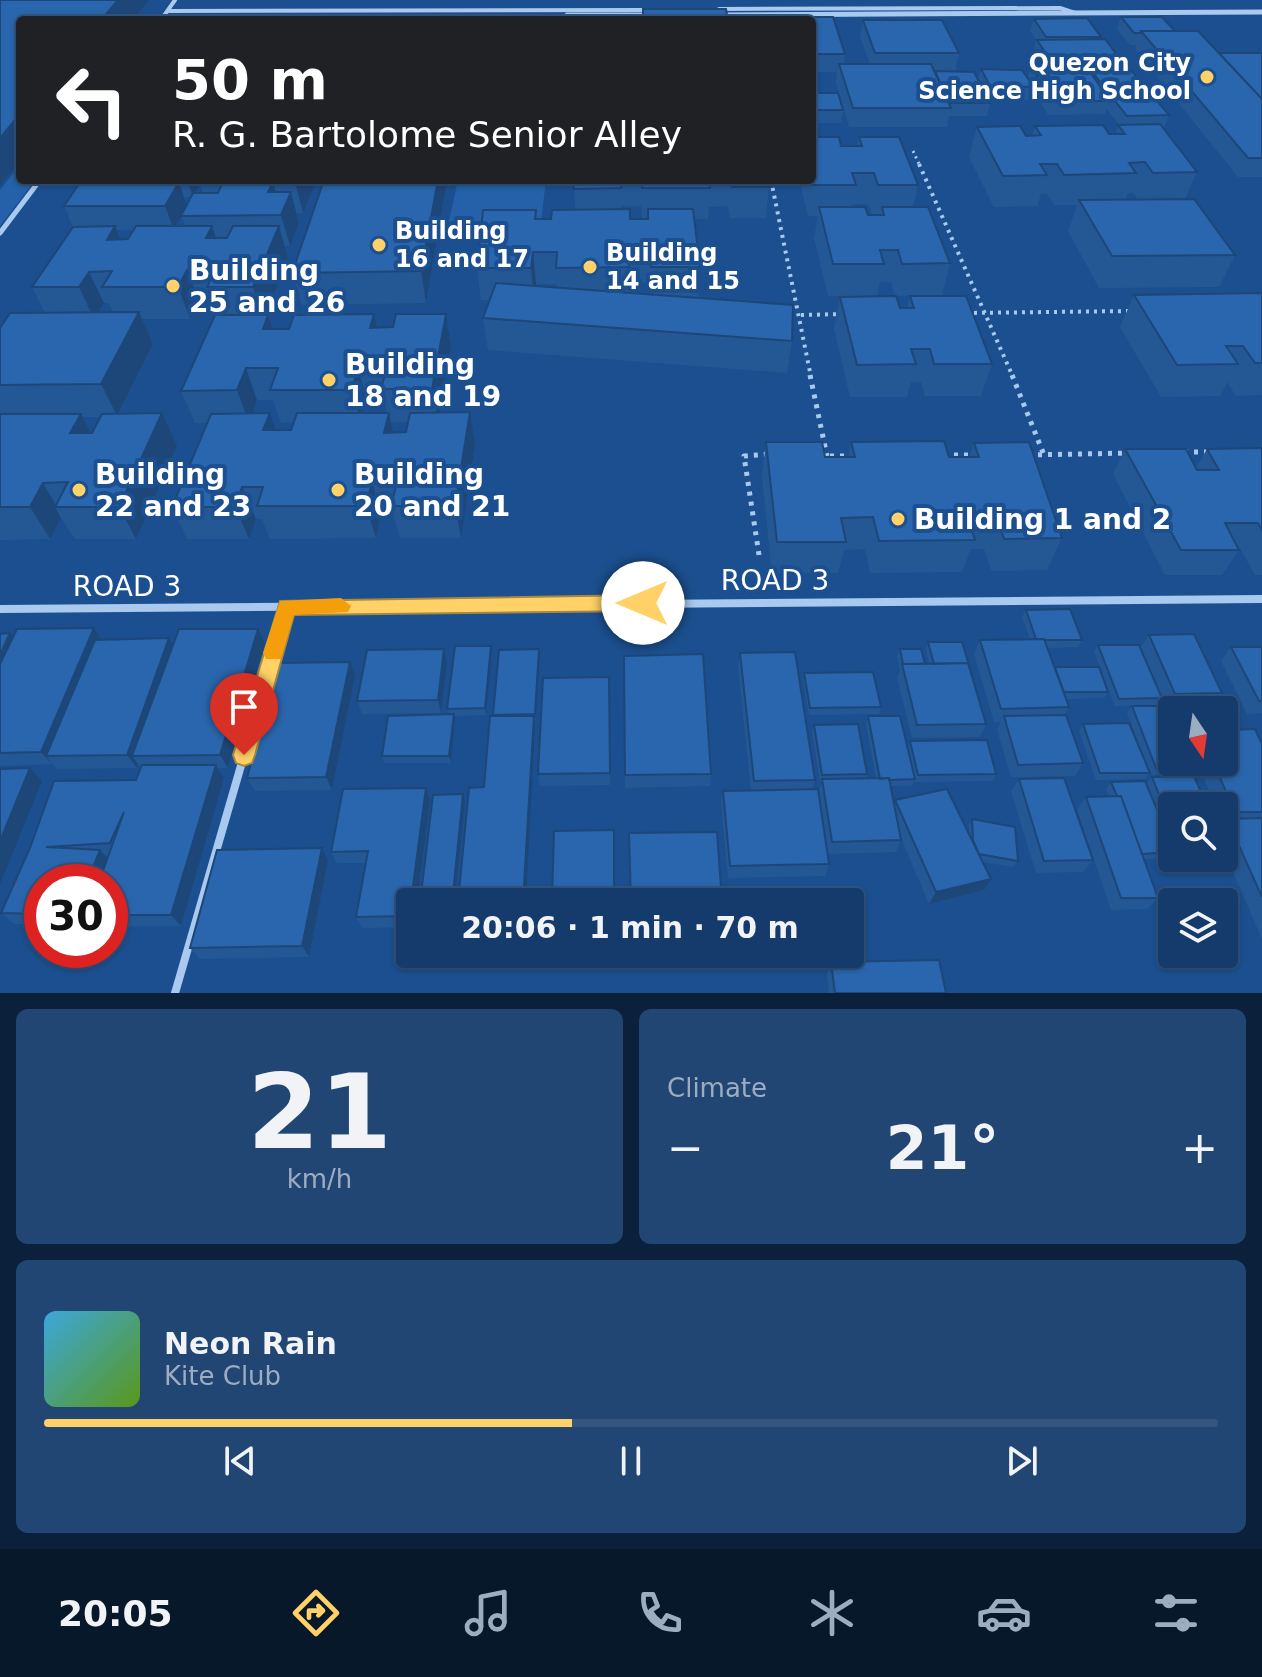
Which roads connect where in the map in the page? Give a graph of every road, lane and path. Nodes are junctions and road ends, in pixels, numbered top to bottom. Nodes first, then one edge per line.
1 (175, 0) edge
2 (168, 11) junction
3 (660, 12) joint
4 (707, 12) joint
5 (1075, 13) junction
6 (1086, 13) junction
7 (1261, 13) edge
8 (828, 14) junction
9 (567, 15) dead end
10 (164, 16) edge
11 (1091, 19) edge
12 (831, 22) edge
13 (913, 151) dead end
14 (37, 184) edge
15 (772, 184) edge
16 (0, 233) edge
17 (1140, 311) edge
18 (957, 313) edge
19 (988, 313) junction
20 (848, 314) edge
21 (801, 315) junction
22 (1215, 451) edge
23 (1168, 452) edge
24 (1137, 453) edge
25 (774, 454) edge
26 (814, 455) edge
27 (935, 455) edge
28 (982, 455) edge
29 (1013, 455) edge
30 (1044, 455) junction
31 (827, 456) junction
32 (858, 456) edge
33 (759, 555) dead end
34 (1262, 599) edge
35 (287, 607) junction
36 (0, 609) edge
37 (175, 993) edge

1 - 2 lane
2 - 3 lane
2 - 10 lane
3 - 9 street
4 - 5 lane
4 - 8 street
5 - 6 street
5 - 8 street
6 - 7 street
6 - 11 lane
8 - 12 lane
13 - 19 path
14 - 16 lane
15 - 21 path
17 - 19 path
18 - 19 path
19 - 30 path
20 - 21 path
21 - 31 path
22 - 23 path
24 - 30 path
25 - 33 path
26 - 31 path
27 - 28 path
29 - 30 path
31 - 32 path
34 - 35 street, ROAD 3
35 - 36 street, ROAD 3
35 - 37 lane

